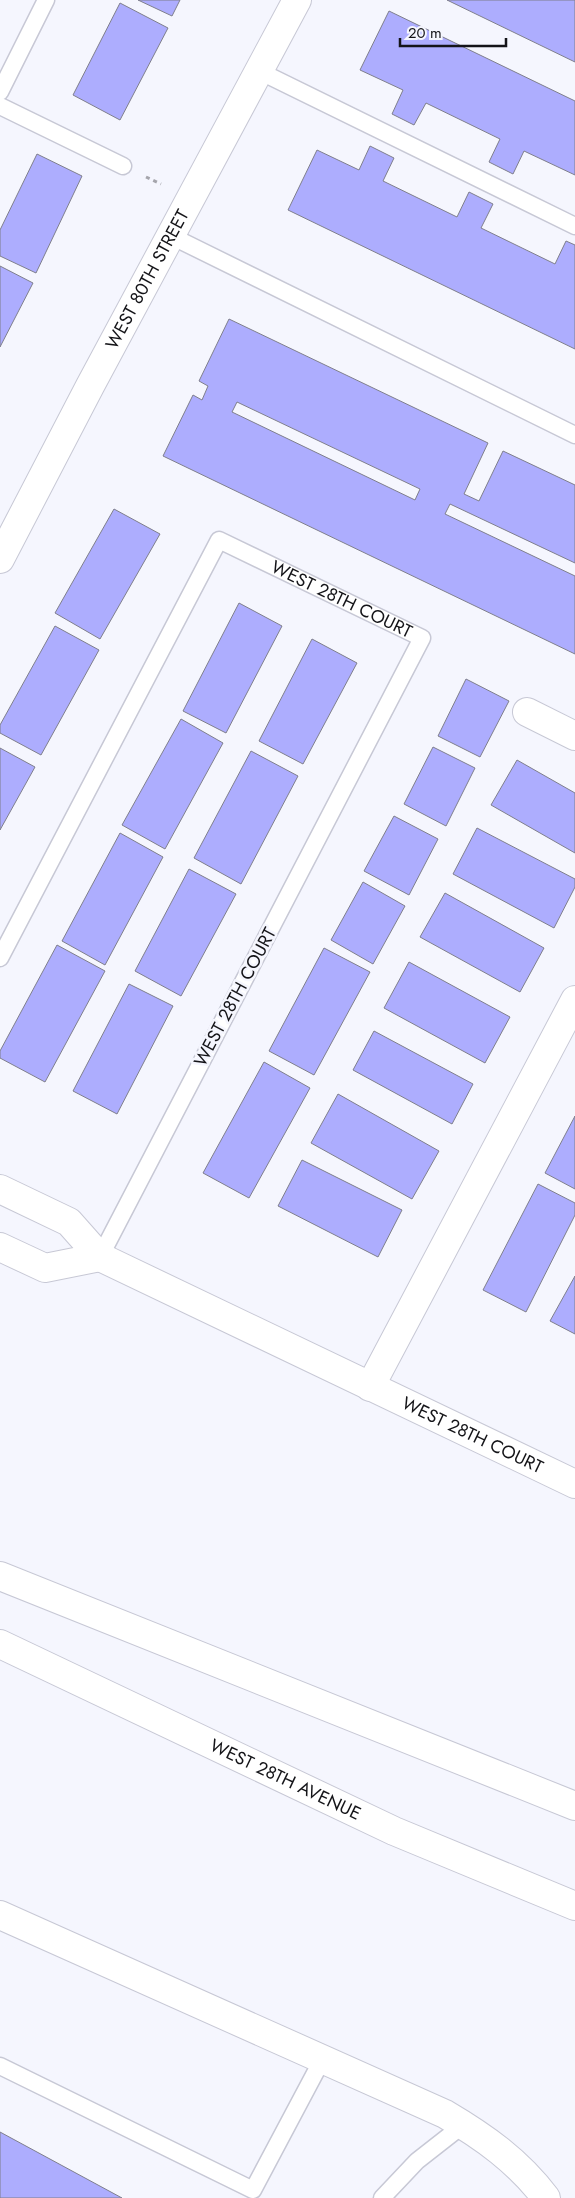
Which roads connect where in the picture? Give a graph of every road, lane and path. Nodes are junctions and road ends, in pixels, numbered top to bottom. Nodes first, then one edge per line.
1 (46, 0) edge
2 (297, 0) edge
3 (259, 71) junction
4 (0, 92) edge
5 (0, 106) edge
6 (123, 166) joint
7 (190, 198) junction
8 (575, 226) edge
9 (170, 236) junction
10 (575, 435) edge
11 (0, 559) edge
12 (527, 712) dead end
13 (575, 736) edge
14 (0, 958) edge
15 (575, 1000) edge
16 (0, 1189) edge
17 (0, 1247) edge
18 (100, 1257) junction
19 (370, 1387) junction
20 (575, 1484) edge
21 (0, 1576) edge
22 (0, 1644) edge
23 (575, 1806) edge
24 (575, 1906) edge
25 (0, 1915) edge
26 (322, 2060) junction
27 (0, 2066) edge
28 (463, 2125) junction
29 (382, 2198) edge
30 (546, 2198) edge

1 - 4 lane
2 - 3 street, WEST 80TH STREET
3 - 7 street, WEST 80TH STREET
3 - 8 lane
5 - 6 lane
6 - 7 path
7 - 9 street, WEST 80TH STREET
9 - 10 lane
9 - 11 street, WEST 80TH STREET
12 - 13 street
14 - 18 lane, WEST 28TH COURT
15 - 19 street
16 - 18 street, WEST 28TH COURT
17 - 18 street
18 - 19 street, WEST 28TH COURT
19 - 20 street, WEST 28TH COURT
21 - 23 street
22 - 24 street, WEST 28TH AVENUE
25 - 26 street
26 - 27 lane
26 - 28 street
28 - 29 lane
28 - 30 street

